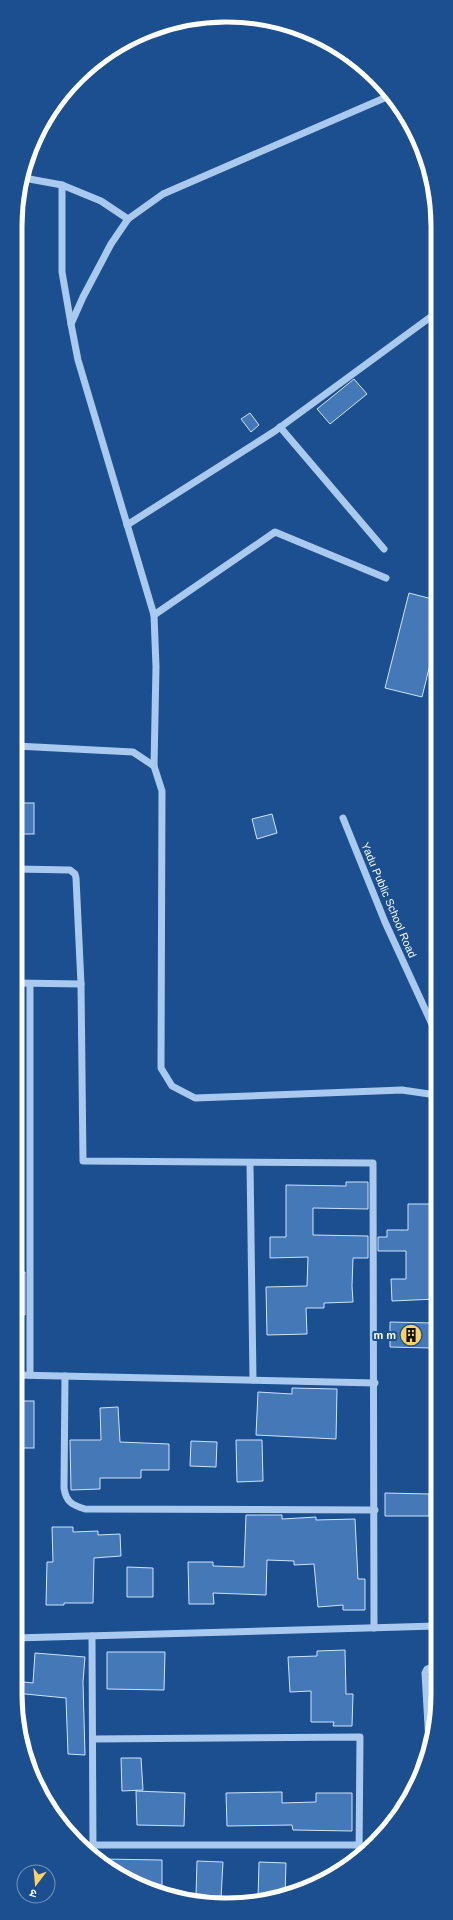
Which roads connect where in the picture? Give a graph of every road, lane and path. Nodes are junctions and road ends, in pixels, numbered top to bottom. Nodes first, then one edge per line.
1 (385, 98) edge
2 (28, 179) edge
3 (62, 185) junction
4 (128, 219) junction
5 (431, 317) edge
6 (71, 324) junction
7 (280, 427) junction
8 (127, 525) junction
9 (384, 549) dead end
10 (386, 578) dead end
11 (154, 615) junction
12 (22, 746) edge
13 (154, 766) junction
14 (344, 818) dead end
15 (22, 869) edge
16 (22, 984) edge
17 (30, 984) junction
18 (81, 984) junction
19 (431, 1022) edge
20 (431, 1094) edge
21 (250, 1163) junction
22 (22, 1375) edge
23 (30, 1375) junction
24 (65, 1376) junction
25 (253, 1380) junction
26 (375, 1383) junction
27 (374, 1510) junction
28 (431, 1626) edge
29 (374, 1628) junction
30 (92, 1636) junction
31 (22, 1638) edge
32 (431, 1668) edge
33 (428, 1726) edge
34 (93, 1739) junction
35 (93, 1845) joint
36 (360, 1845) junction
37 (360, 1848) edge

1 - 4 street
2 - 3 street
3 - 4 street
3 - 6 street
4 - 6 street
5 - 7 street
6 - 8 street
7 - 8 street
7 - 9 street
8 - 11 street
10 - 11 street
11 - 13 street
12 - 13 street
13 - 20 street
14 - 19 street, Yadu Public School Road
15 - 18 street
16 - 17 street
17 - 18 street
17 - 23 street
18 - 21 street
21 - 25 street
21 - 26 street
22 - 23 street
23 - 24 street
24 - 25 street
24 - 27 street
25 - 26 street
26 - 27 street
27 - 29 street
28 - 29 street
29 - 30 street
30 - 31 street
30 - 34 street
32 - 33 street
34 - 35 street
34 - 36 street
35 - 36 street
36 - 37 street

